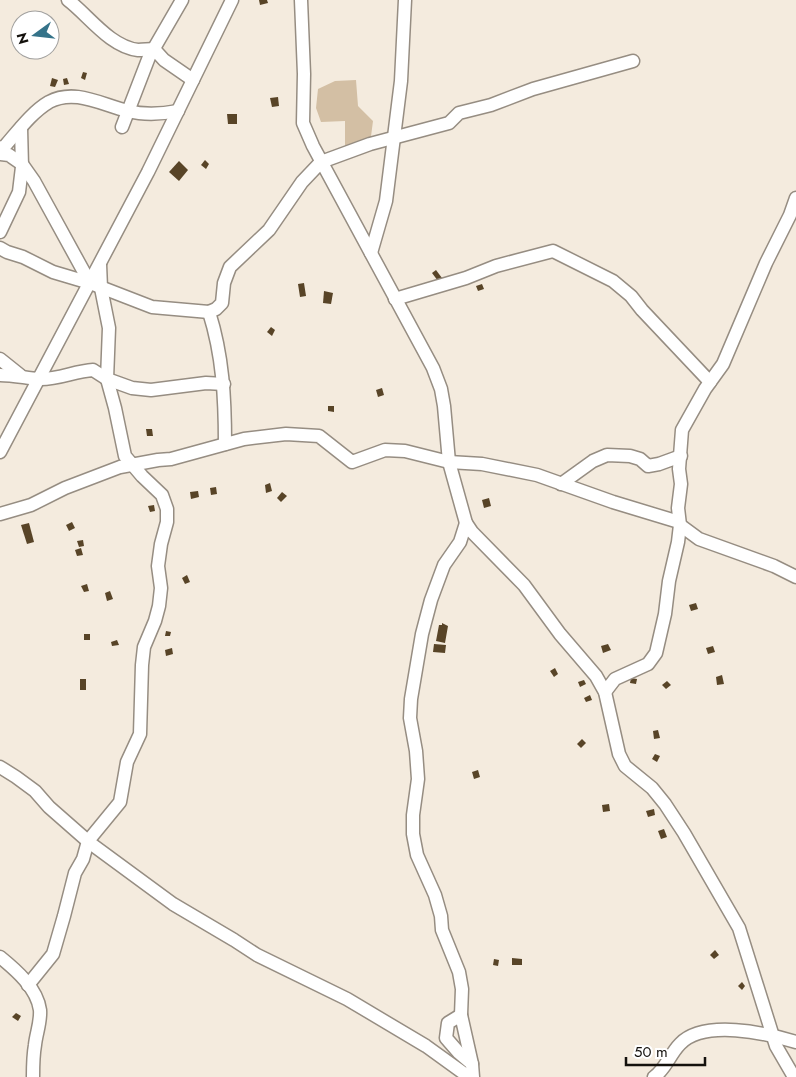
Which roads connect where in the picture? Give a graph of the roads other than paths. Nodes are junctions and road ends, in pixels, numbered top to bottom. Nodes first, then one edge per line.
1 (68, 0) edge
2 (182, 0) edge
3 (232, 0) edge
4 (301, 0) edge
5 (405, 0) edge
6 (154, 49) junction
7 (633, 61) dead end
8 (193, 80) junction
9 (128, 111) junction
10 (178, 111) junction
11 (122, 127) dead end
12 (21, 128) junction
13 (395, 137) junction
14 (0, 148) edge
15 (0, 154) edge
16 (322, 162) junction
17 (22, 164) junction
18 (796, 198) edge
19 (0, 232) edge
20 (0, 248) edge
21 (371, 253) junction
22 (96, 285) junction
23 (395, 299) junction
24 (209, 312) junction
25 (0, 359) edge
26 (0, 374) edge
27 (20, 375) junction
28 (39, 379) junction
29 (107, 379) junction
30 (710, 382) junction
31 (224, 384) junction
32 (226, 444) junction
33 (0, 452) edge
34 (681, 456) junction
35 (449, 462) junction
36 (132, 465) junction
37 (561, 484) junction
38 (0, 514) edge
39 (466, 523) junction
40 (680, 524) junction
41 (796, 577) edge
42 (605, 692) junction
43 (0, 767) edge
44 (88, 841) junction
45 (0, 957) edge
46 (28, 985) junction
47 (461, 1015) junction
48 (773, 1035) junction
49 (796, 1042) edge
50 (472, 1064) junction
51 (33, 1077) edge
52 (471, 1077) edge
53 (654, 1077) edge
54 (794, 1077) edge

1 - 6 street
2 - 6 street
3 - 8 street
4 - 16 street
5 - 13 street
6 - 8 street
6 - 9 street
7 - 13 street
8 - 10 street
9 - 10 street
9 - 11 street
9 - 12 street
10 - 22 street
12 - 14 street
12 - 17 street
13 - 16 street
13 - 21 street
15 - 17 street
16 - 21 street
16 - 24 street
17 - 19 street
17 - 22 street
18 - 30 street
20 - 22 street
21 - 23 street
22 - 24 street
22 - 28 street
22 - 29 street
23 - 30 street
23 - 35 street
24 - 31 street
25 - 27 street
26 - 27 street
27 - 28 street
28 - 29 street
28 - 33 street
29 - 31 street
29 - 36 street
30 - 34 street
31 - 32 street
32 - 35 street
32 - 36 street
34 - 37 street
34 - 40 street
35 - 37 street
35 - 39 street
36 - 38 street
36 - 44 street
37 - 40 street
39 - 42 street
39 - 47 street
40 - 41 street
40 - 42 street
42 - 48 street
43 - 44 street
44 - 46 street
44 - 52 street
45 - 46 street
46 - 51 street
47 - 50 street
47 - 50 street
48 - 49 street
48 - 53 street
48 - 54 street
50 - 52 street

